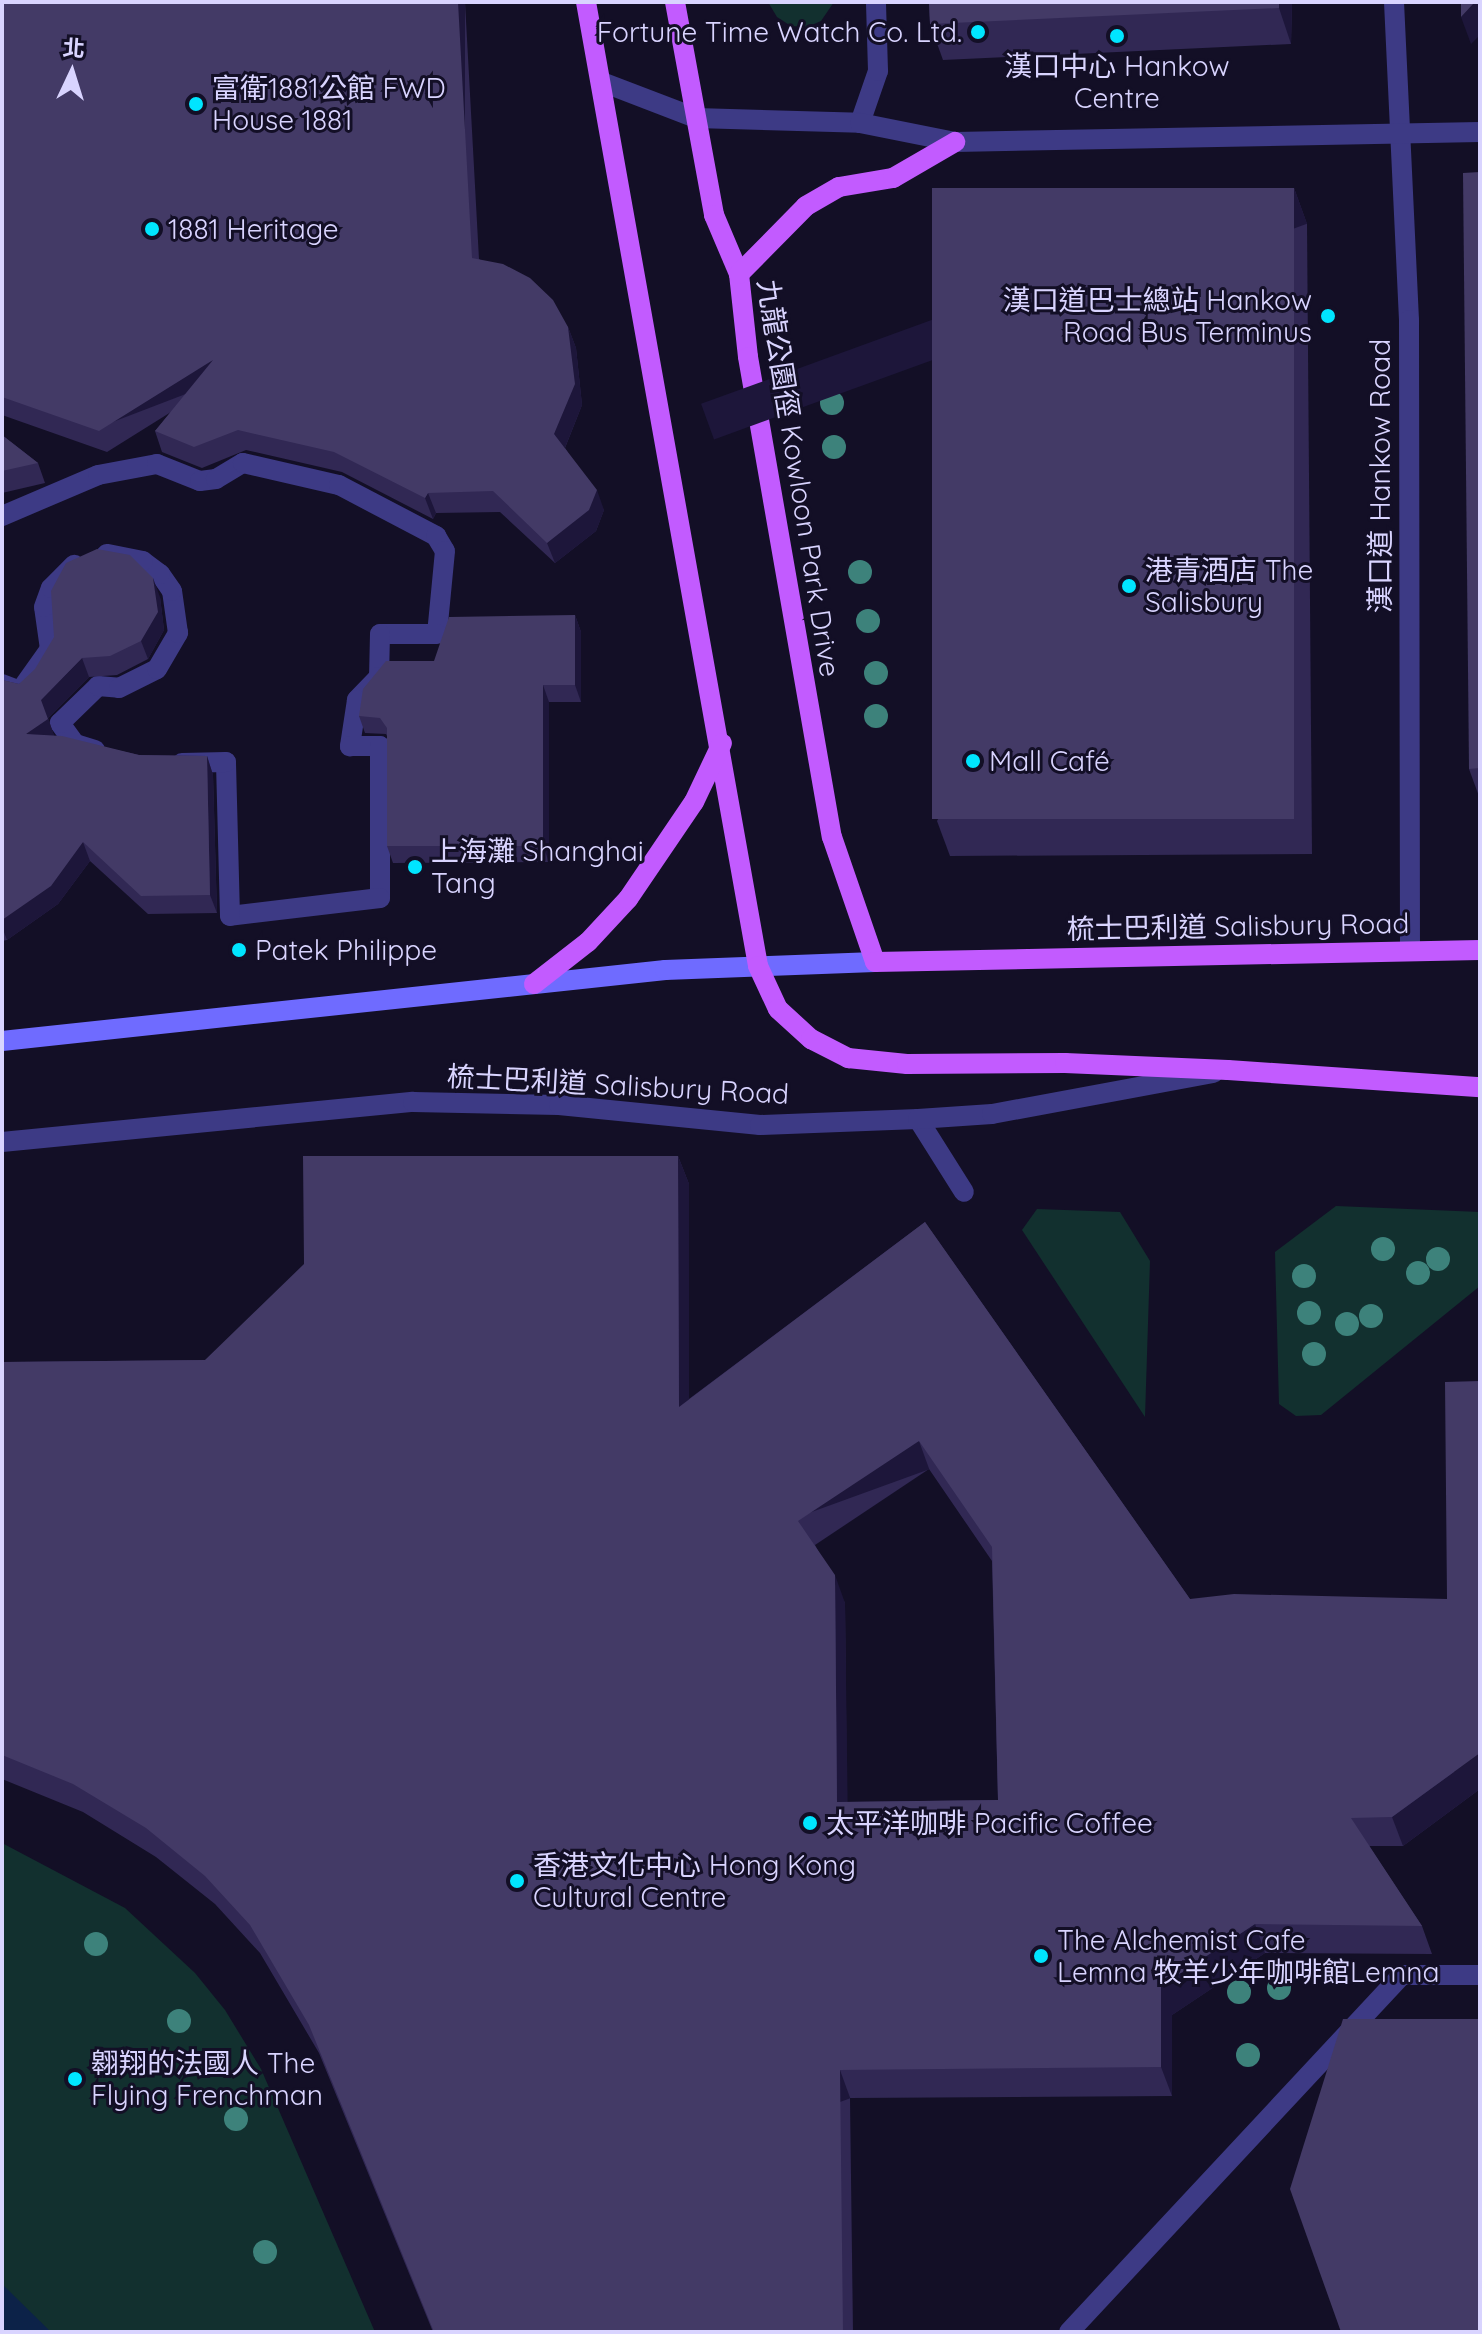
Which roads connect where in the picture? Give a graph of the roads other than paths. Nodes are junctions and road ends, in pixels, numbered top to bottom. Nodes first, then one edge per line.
1 (586, 2) edge
2 (675, 2) edge
3 (876, 2) edge
4 (1394, 2) edge
5 (602, 82) junction
6 (696, 118) junction
7 (860, 123) junction
8 (1397, 132) junction
9 (1480, 132) edge
10 (955, 142) junction
11 (739, 274) junction
12 (2, 516) edge
13 (2, 684) edge
14 (722, 743) junction
15 (111, 755) edge
16 (160, 761) edge
17 (1480, 950) edge
18 (1410, 951) junction
19 (875, 962) junction
20 (758, 966) junction
21 (534, 984) junction
22 (2, 1041) edge
23 (1228, 1070) junction
24 (1480, 1087) edge
25 (918, 1119) junction
26 (2, 1142) edge
27 (964, 1192) dead end
28 (1480, 1975) edge
29 (1069, 2332) edge

1 - 5 main road
2 - 6 main road, 九龍公園徑 Kowloon Park Drive
3 - 7 street
4 - 8 street, 漢口道 Hankow Road
5 - 6 street
5 - 14 main road
6 - 7 street
6 - 11 main road, 九龍公園徑 Kowloon Park Drive
7 - 10 street
8 - 9 street
8 - 10 street
8 - 18 street, 漢口道 Hankow Road
10 - 11 main road
11 - 19 main road, 九龍公園徑 Kowloon Park Drive
12 - 16 street
13 - 15 street
14 - 20 main road
14 - 21 main road
17 - 18 main road, 梳士巴利道 Salisbury Road
18 - 19 main road, 梳士巴利道 Salisbury Road
19 - 20 main road, 梳士巴利道 Salisbury Road
20 - 21 main road, 梳士巴利道 Salisbury Road
20 - 23 main road, 梳士巴利道 Salisbury Road
21 - 22 main road, 梳士巴利道 Salisbury Road
23 - 24 main road, 梳士巴利道 Salisbury Road
23 - 25 street, 梳士巴利道 Salisbury Road
25 - 26 street, 梳士巴利道 Salisbury Road
25 - 27 street
28 - 29 street

